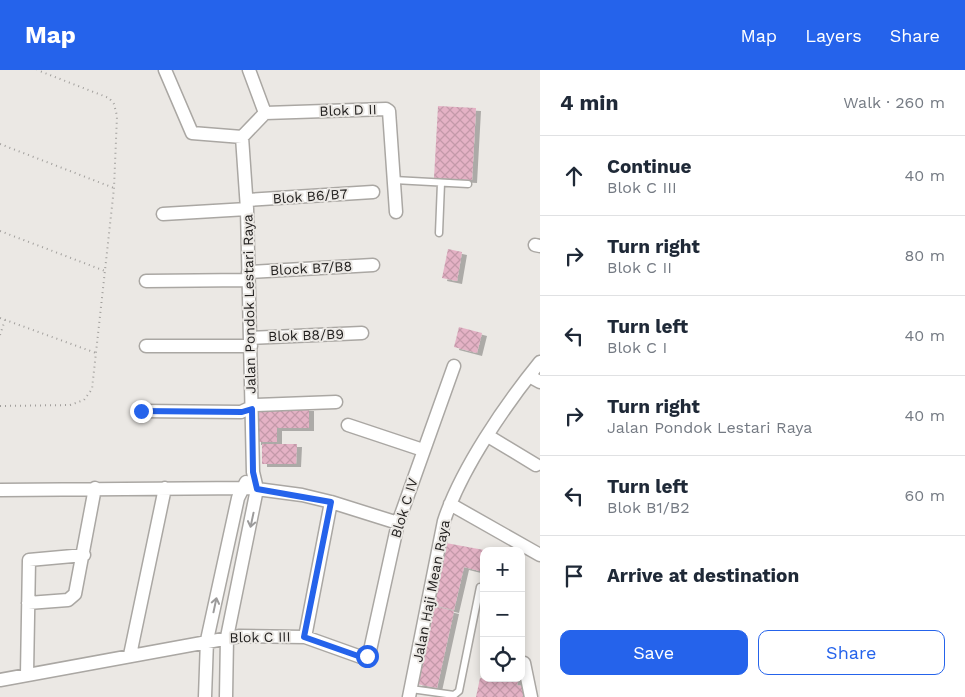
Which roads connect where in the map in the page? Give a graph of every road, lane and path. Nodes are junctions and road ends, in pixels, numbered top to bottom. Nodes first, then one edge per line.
1 (37, 70) edge
2 (165, 70) edge
3 (249, 70) edge
4 (265, 113) junction
5 (242, 137) junction
6 (0, 144) edge
7 (394, 180) junction
8 (441, 183) junction
9 (468, 184) dead end
10 (114, 188) junction
11 (373, 192) dead end
12 (247, 204) junction
13 (396, 212) dead end
14 (162, 214) dead end
15 (0, 231) edge
16 (439, 233) dead end
17 (373, 265) dead end
18 (105, 270) junction
19 (248, 276) junction
20 (146, 281) dead end
21 (0, 318) edge
22 (5, 320) junction
23 (362, 333) dead end
24 (0, 335) edge
25 (251, 342) junction
26 (146, 346) dead end
27 (96, 353) junction
28 (540, 362) edge
29 (454, 366) dead end
30 (534, 379) edge
31 (336, 402) dead end
32 (0, 406) edge
33 (252, 409) junction
34 (141, 411) dead end
35 (348, 425) dead end
36 (488, 436) junction
37 (424, 450) junction
38 (536, 466) dead end
39 (253, 472) junction
40 (95, 488) junction
41 (165, 488) junction
42 (241, 488) junction
43 (257, 489) junction
44 (0, 490) edge
45 (331, 502) junction
46 (450, 504) junction
47 (398, 523) junction
48 (84, 555) junction
49 (540, 555) edge
50 (480, 587) dead end
51 (28, 603) junction
52 (227, 637) junction
53 (304, 637) junction
54 (207, 640) junction
55 (369, 654) joint
56 (130, 655) junction
57 (525, 668) edge
58 (28, 674) junction
59 (0, 680) edge
60 (410, 693) edge
61 (205, 697) edge
62 (226, 697) edge
63 (531, 697) edge

1 - 10 path
2 - 5 street
3 - 4 street
4 - 5 street
4 - 7 street, Blok D II
5 - 12 street, Jalan Pondok Lestari Raya
6 - 10 path
7 - 8 lane
7 - 13 street, Blok D II
8 - 9 lane
8 - 16 lane
10 - 18 path
11 - 12 street, Blok B6/B7
12 - 14 street, Blok B6/B7
12 - 19 street, Jalan Pondok Lestari Raya
15 - 18 path
17 - 19 street, Block B7/B8
18 - 27 path
19 - 20 street, Block B7/B8
19 - 25 street, Jalan Pondok Lestari Raya
21 - 22 path
22 - 24 path
22 - 27 path
23 - 25 street, Blok B8/B9
25 - 26 street, Blok B8/B9
25 - 33 street, Jalan Pondok Lestari Raya
27 - 32 path
28 - 30 street, Jalan Haji Mean Raya
29 - 37 street, Blok C IV
30 - 36 street, Jalan Haji Mean Raya
31 - 33 street
33 - 34 street
33 - 39 street, Jalan Pondok Lestari Raya
35 - 37 street
36 - 38 street
36 - 46 street, Jalan Haji Mean Raya
37 - 47 street, Blok C IV
39 - 42 street
39 - 43 street, Jalan Pondok Lestari Raya
40 - 41 street
40 - 44 street
40 - 48 street
41 - 42 street
41 - 56 street
42 - 43 street
54 -> 42 street
43 - 45 street
43 -> 52 street, Jalan Pondok Lestari Raya
45 - 47 street
45 - 53 street
46 - 49 street
46 - 60 street, Jalan Haji Mean Raya
47 - 55 street, Blok C IV
48 - 51 street
48 - 51 street
50 - 60 lane
51 - 58 street
52 - 53 street, Blok C III
52 - 54 street, Blok C III
52 - 62 street, Jalan Pondok Lestari Raya
53 - 55 street, Blok C III
54 - 56 street, Blok C III
54 - 61 street
56 - 58 street, Blok C III
57 - 63 street
58 - 59 street, Blok C III

